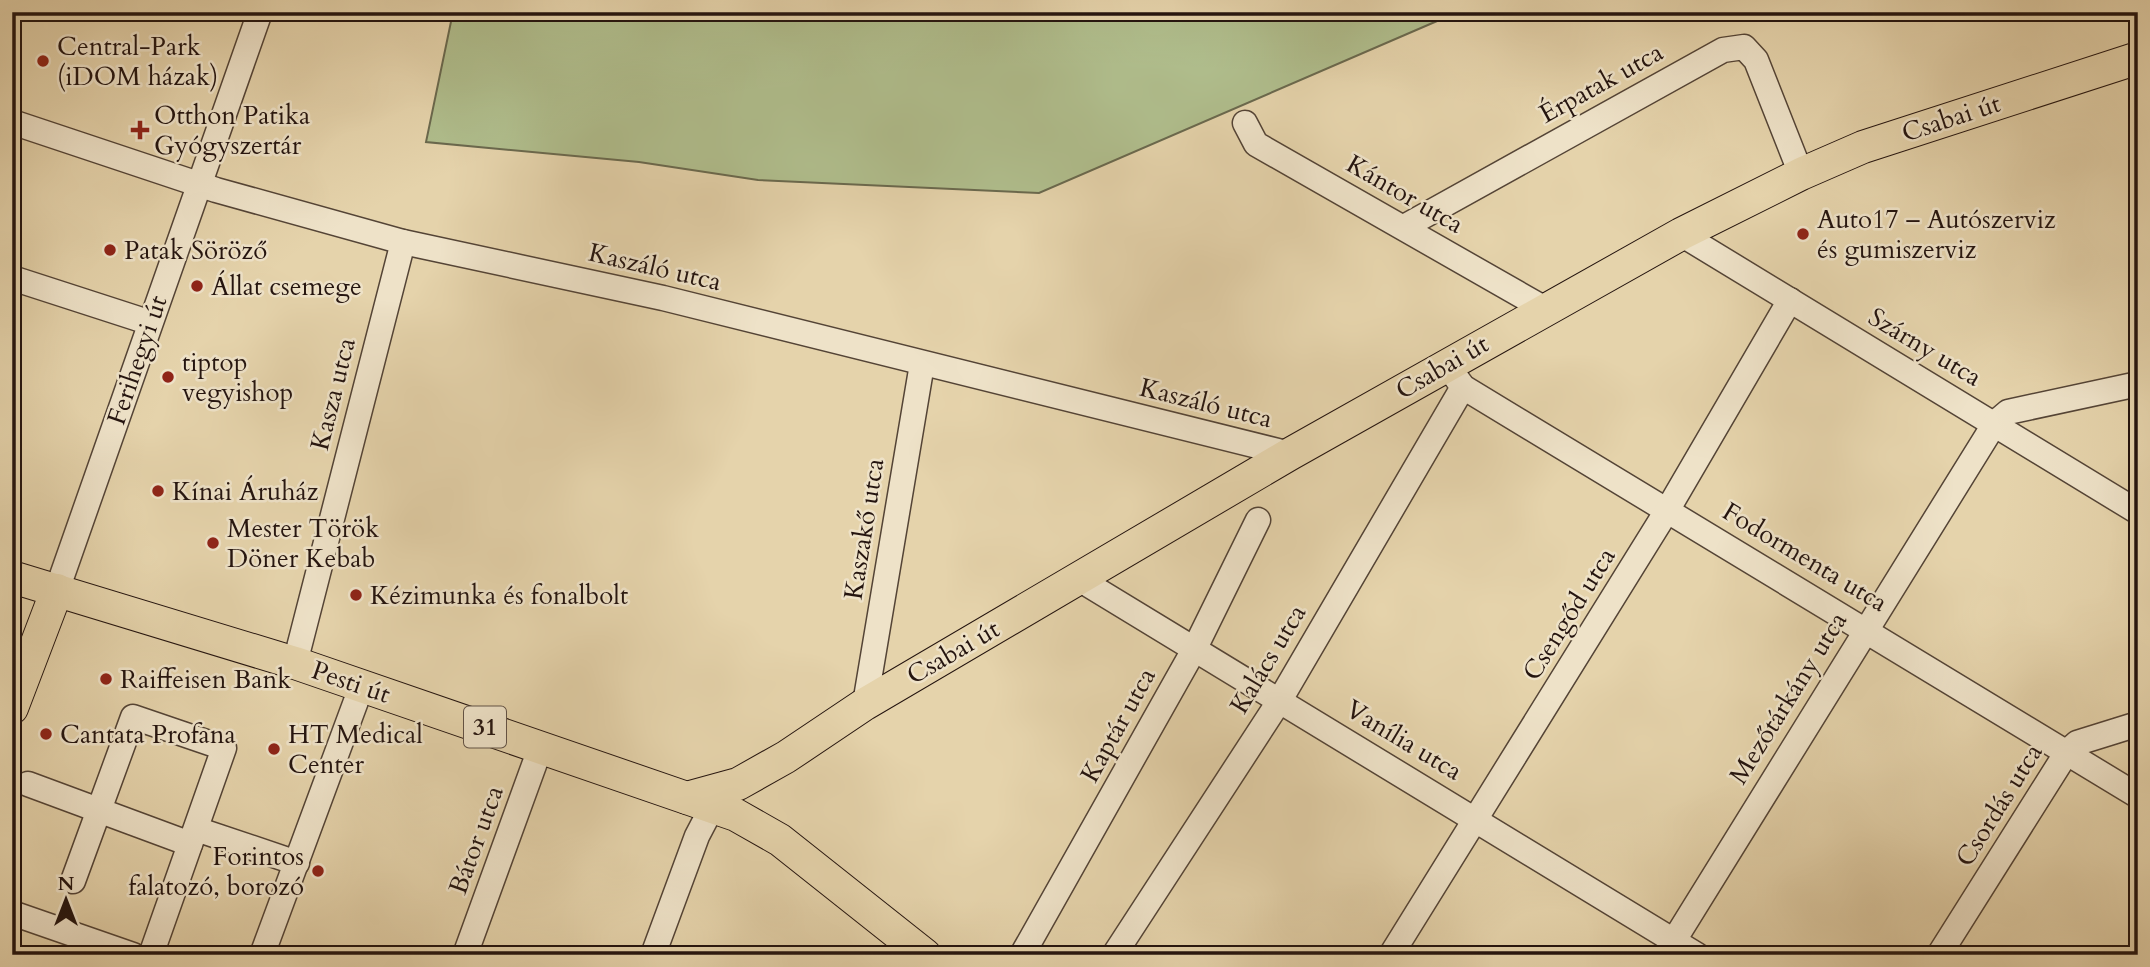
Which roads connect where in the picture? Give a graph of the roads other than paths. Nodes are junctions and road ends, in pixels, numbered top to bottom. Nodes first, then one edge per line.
1 (260, 12) edge
2 (2138, 58) edge
3 (12, 122) edge
4 (1245, 123) dead end
5 (1801, 174) junction
6 (199, 184) junction
7 (1404, 227) junction
8 (1681, 234) junction
9 (403, 242) junction
10 (12, 278) edge
11 (1790, 300) junction
12 (1545, 309) junction
13 (148, 322) junction
14 (922, 364) junction
15 (1455, 375) junction
16 (2138, 384) edge
17 (1995, 423) junction
18 (1290, 454) junction
19 (1668, 509) junction
20 (2138, 512) edge
21 (1258, 520) dead end
22 (12, 577) edge
23 (1079, 579) junction
24 (57, 590) junction
25 (1866, 629) junction
26 (1195, 648) junction
27 (295, 663) junction
28 (362, 685) junction
29 (1280, 700) junction
30 (865, 704) junction
31 (12, 708) edge
32 (2138, 724) edge
33 (2067, 752) junction
34 (786, 757) junction
35 (537, 760) junction
36 (608, 770) junction
37 (28, 784) dead end
38 (738, 784) junction
39 (2138, 796) edge
40 (710, 809) junction
41 (99, 810) junction
42 (1477, 820) junction
43 (193, 836) junction
44 (297, 863) junction
45 (73, 881) dead end
46 (12, 913) edge
47 (1669, 948) edge
48 (133, 955) edge
49 (151, 955) edge
50 (262, 955) edge
51 (465, 955) edge
52 (653, 955) edge
53 (925, 955) edge
54 (1022, 955) edge
55 (1114, 955) edge
56 (1391, 955) edge
57 (1697, 955) edge
58 (1939, 955) edge

1 - 6 street, Ferihegyi út
2 - 5 main road, Csabai út
3 - 6 street, Kaszáló utca
4 - 7 street, Kántor utca
5 - 7 street, Érpatak utca
5 - 8 main road, Csabai út
6 - 9 street, Kaszáló utca
6 - 13 street, Ferihegyi út
7 - 12 street, Kántor utca
8 - 11 street, Szárny utca
8 - 12 main road, Csabai út
9 - 14 street, Kaszáló utca
9 - 27 street, Kasza utca
10 - 13 street
11 - 17 street, Szárny utca
11 - 19 street, Csengőd utca
12 - 15 main road, Csabai út
13 - 24 street, Ferihegyi út
14 - 18 street, Kaszáló utca
14 - 30 street, Kaszakő utca
15 - 18 main road, Csabai út
15 - 19 street, Fodormenta utca
15 - 29 street, Kalács utca
16 - 17 street
17 - 20 street, Szárny utca
17 - 25 street, Mezőtárkány utca
18 - 23 main road, Csabai út
19 - 25 street, Fodormenta utca
19 - 42 street, Csengőd utca
21 - 26 street, Kaptár utca
22 - 24 main road, Pesti út / 31
23 - 26 street, Vanília utca
23 - 30 main road, Csabai út
24 - 27 main road, Pesti út / 31
24 - 31 main road, Ferihegyi út
25 - 33 street, Fodormenta utca
25 - 47 street, Mezőtárkány utca
26 - 29 street, Vanília utca
26 - 54 street, Kaptár utca
27 - 28 main road, Pesti út / 31
28 - 35 main road, Pesti út / 31
28 - 44 street
29 - 42 street, Vanília utca
29 - 55 street, Kalács utca
30 - 34 main road, Csabai út
32 - 33 street, Csordás utca
33 - 39 street, Fodormenta utca
33 - 58 street, Csordás utca
34 - 36 main road, Csabai út
34 - 38 main road, Csabai út
35 - 36 main road, Pesti út / 31
35 - 51 street, Bátor utca
36 - 40 main road, Pesti út / 31
37 - 41 street
38 - 40 main road, Csabai út
38 - 40 main road
40 - 52 street
40 - 53 main road, Pesti út / 31
41 - 43 street
41 - 43 street
41 - 45 street
42 - 47 street, Vanília utca
42 - 56 street, Csengőd utca
43 - 44 street
43 - 49 street
44 - 50 street
46 - 48 street
47 - 57 street, Vanília utca

